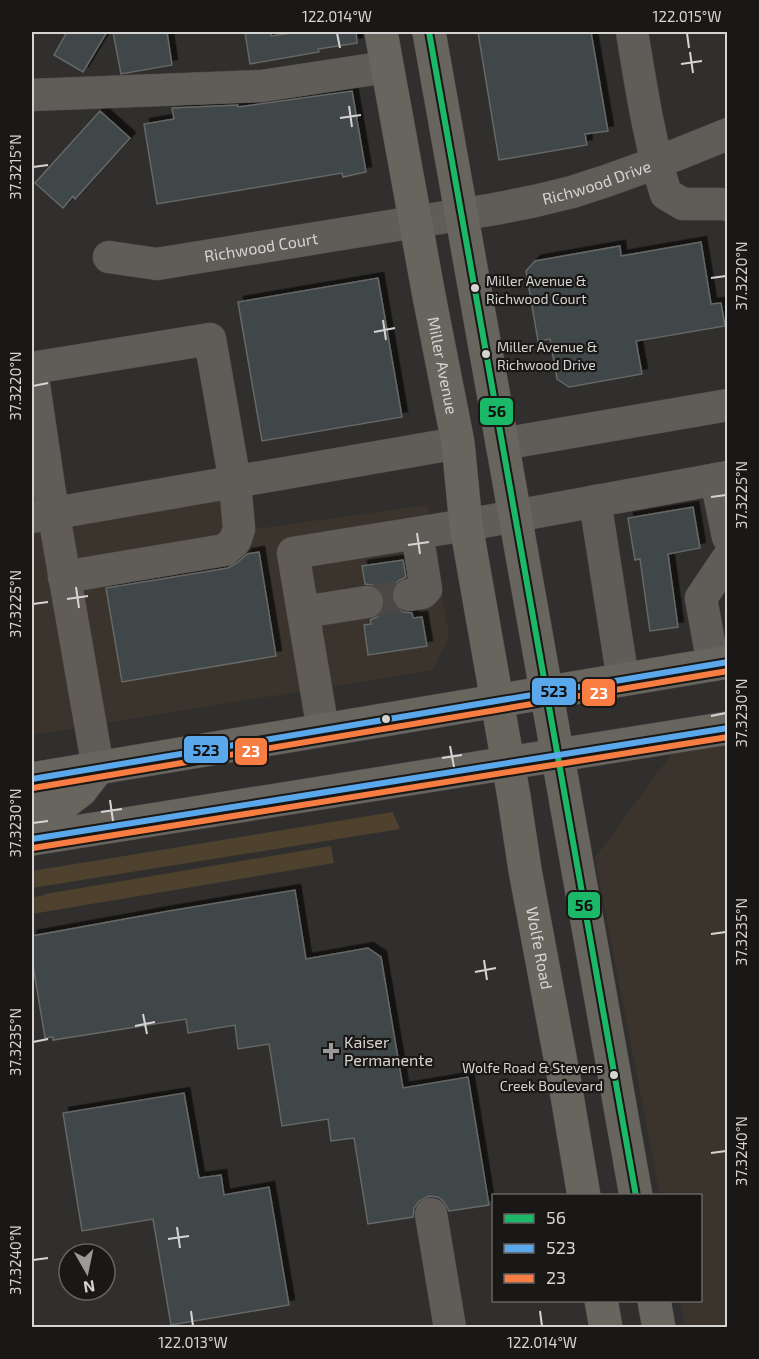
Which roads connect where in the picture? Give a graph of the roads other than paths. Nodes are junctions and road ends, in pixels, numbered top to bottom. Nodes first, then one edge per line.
1 (381, 32) edge
2 (429, 32) edge
3 (632, 32) edge
4 (387, 67) junction
5 (32, 95) edge
6 (728, 134) edge
7 (656, 163) junction
8 (728, 205) edge
9 (462, 214) junction
10 (415, 222) junction
11 (109, 257) dead end
12 (32, 370) edge
13 (728, 405) edge
14 (458, 443) junction
15 (502, 444) junction
16 (722, 478) edge
17 (235, 482) junction
18 (595, 501) junction
19 (42, 515) edge
20 (515, 516) junction
21 (466, 525) junction
22 (417, 533) junction
23 (728, 537) edge
24 (728, 558) edge
25 (64, 577) junction
26 (409, 596) tunnel mouth
27 (367, 602) tunnel mouth
28 (303, 612) junction
29 (720, 663) edge
30 (623, 680) junction
31 (547, 693) junction
32 (496, 701) junction
33 (728, 728) edge
34 (323, 730) junction
35 (558, 756) junction
36 (508, 764) junction
37 (98, 768) junction
38 (32, 779) edge
39 (32, 809) edge
40 (32, 839) edge
41 (584, 1194) edge
42 (636, 1194) edge
43 (431, 1214) dead end
44 (601, 1302) edge
45 (654, 1302) edge
46 (450, 1328) edge
47 (606, 1328) edge
48 (659, 1328) edge

1 - 4 main road, Miller Avenue
2 - 9 main road
3 - 7 street
4 - 5 street
4 - 10 main road, Miller Avenue
6 - 7 street, Richwood Drive
7 - 8 street
7 - 9 street, Richwood Drive
9 - 10 street, Richwood Drive
9 - 15 main road
10 - 11 street, Richwood Court
10 - 14 main road, Miller Avenue
12 - 17 street
12 - 19 street
13 - 15 street
14 - 17 street
14 - 21 main road, Miller Avenue
15 - 20 main road
16 - 18 street
16 - 23 street
17 - 19 street
17 - 25 street
18 - 20 street
18 - 30 street
19 - 25 street
20 - 21 street
20 - 31 main road
21 - 22 street
21 - 32 main road, Miller Avenue
22 - 26 street
22 - 28 street
24 - 29 street
25 - 37 street
27 - 28 street
28 - 34 street
29 - 30 main road
30 - 31 main road
31 - 32 main road
31 - 35 main road
32 - 34 main road
32 - 36 main road, Wolfe Road
33 - 35 main road
34 - 37 main road
35 - 36 main road
35 - 42 main road
36 - 40 main road
36 - 41 main road, Wolfe Road
37 - 38 main road
37 - 39 main road
43 - 46 street
44 - 47 main road
45 - 48 main road

